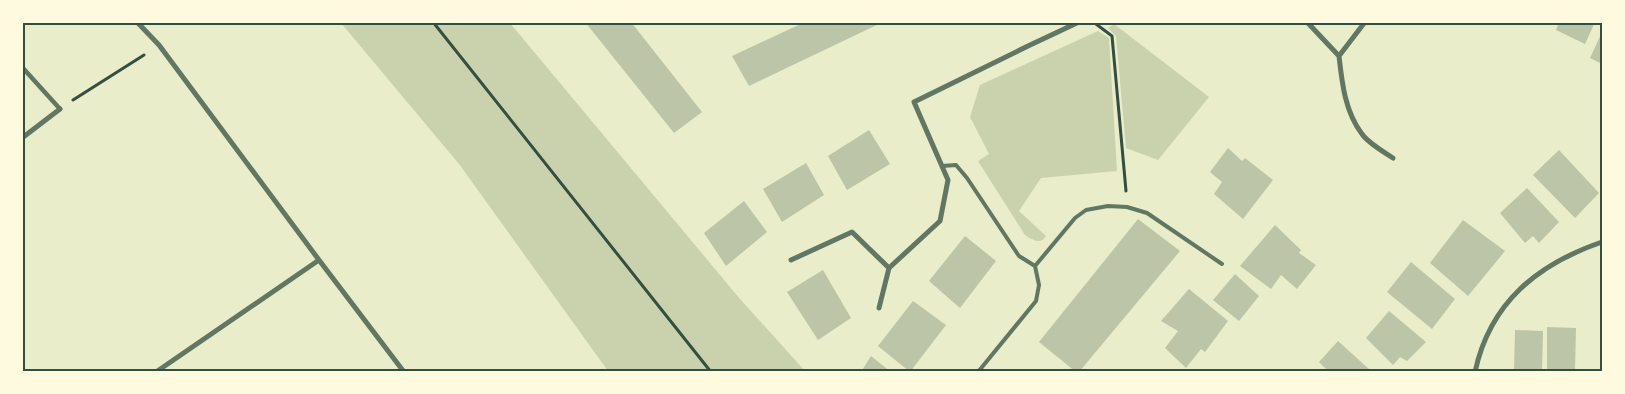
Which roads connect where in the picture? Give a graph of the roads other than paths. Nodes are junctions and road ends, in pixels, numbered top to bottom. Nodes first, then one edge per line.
1 (137, 22) edge
2 (1079, 22) edge
3 (1307, 22) edge
4 (1365, 22) edge
5 (1339, 56) junction
6 (22, 67) edge
7 (60, 109) joint
8 (22, 138) edge
9 (1393, 158) dead end
10 (942, 166) junction
11 (1602, 242) edge
12 (319, 260) junction
13 (791, 260) dead end
14 (1222, 264) dead end
15 (1035, 266) junction
16 (888, 268) junction
17 (879, 308) dead end
18 (156, 372) edge
19 (404, 372) edge
20 (978, 372) edge
21 (1475, 372) edge

1 - 12 street
2 - 10 street
3 - 5 street
4 - 5 street
5 - 9 street
6 - 7 street
7 - 8 street
10 - 15 lane
10 - 16 street
11 - 21 street
12 - 18 street
12 - 19 street
13 - 16 street
14 - 15 lane
15 - 20 lane
16 - 17 street

